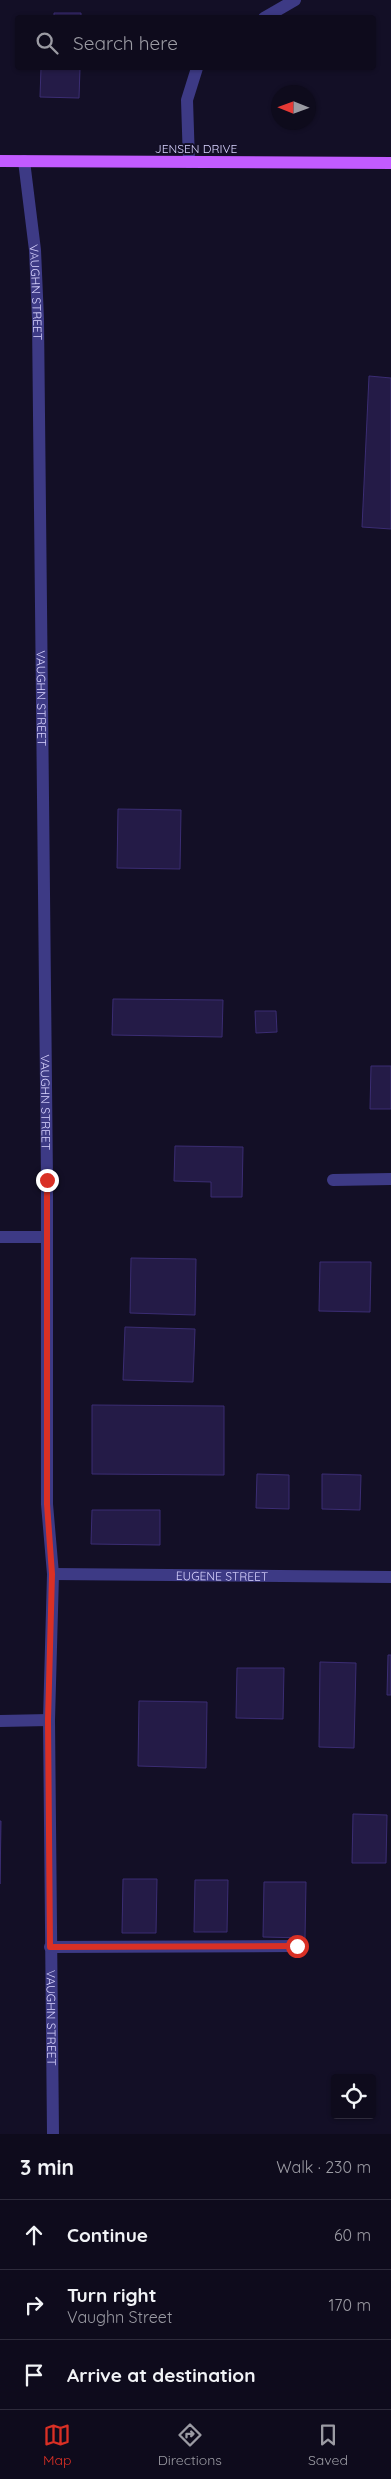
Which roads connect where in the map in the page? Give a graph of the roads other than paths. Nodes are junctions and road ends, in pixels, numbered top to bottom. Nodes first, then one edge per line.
1 (296, 0) edge
2 (269, 15) edge
3 (196, 70) edge
4 (0, 161) edge
5 (24, 161) junction
6 (189, 162) junction
7 (391, 163) edge
8 (391, 1179) edge
9 (333, 1180) dead end
10 (0, 1237) edge
11 (46, 1237) junction
12 (52, 1574) junction
13 (391, 1577) edge
14 (48, 1720) junction
15 (0, 1721) edge
16 (297, 1946) dead end
17 (50, 1947) junction
18 (53, 2134) edge

1 - 2 street
3 - 6 street
4 - 5 main road, JENSEN DRIVE
5 - 6 main road, JENSEN DRIVE
5 - 11 street, VAUGHN STREET
6 - 7 main road, JENSEN DRIVE
8 - 9 street
10 - 11 street
11 - 12 street, VAUGHN STREET
12 - 13 street, EUGENE STREET
12 - 14 street, VAUGHN STREET
14 - 15 street
14 - 17 street, VAUGHN STREET
16 - 17 street
17 - 18 street, VAUGHN STREET

